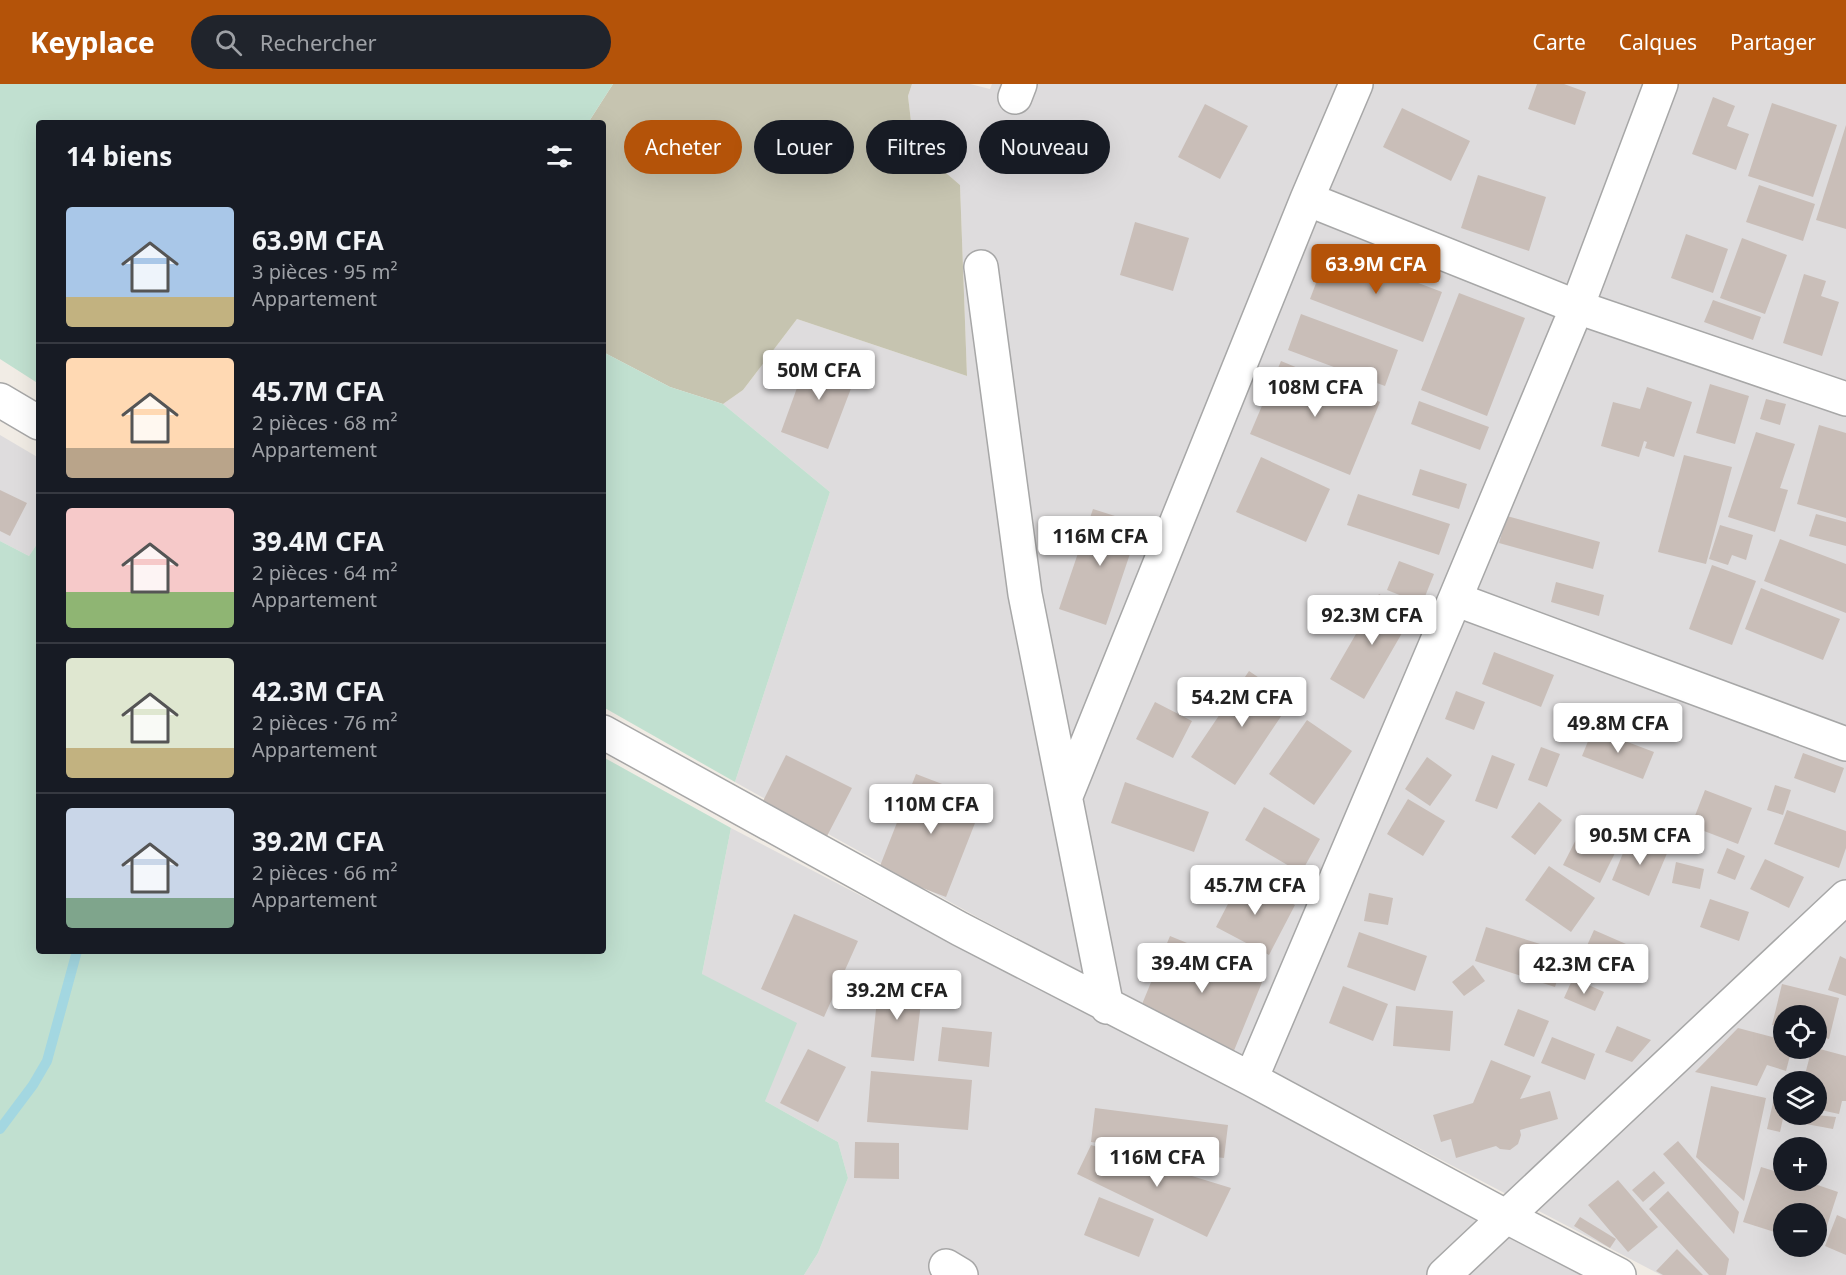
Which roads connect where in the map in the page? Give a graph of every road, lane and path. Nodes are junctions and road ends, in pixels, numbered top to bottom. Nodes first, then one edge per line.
1 (1356, 84) edge
2 (1661, 84) edge
3 (1307, 199) junction
4 (981, 267) dead end
5 (1577, 307) junction
6 (1846, 399) edge
7 (0, 400) edge
8 (36, 421) edge
9 (1455, 599) junction
10 (606, 734) edge
11 (1846, 744) edge
12 (1066, 796) junction
13 (1846, 897) edge
14 (1107, 1007) junction
15 (1251, 1079) junction
16 (1507, 1217) junction
17 (1444, 1275) edge
18 (1619, 1275) edge

1 - 3 street
2 - 5 street
3 - 5 street
3 - 12 street
4 - 12 street
5 - 6 street
5 - 9 street
7 - 8 street
9 - 11 street
9 - 15 street
10 - 14 street
12 - 14 street
13 - 16 street
14 - 15 street
15 - 16 street
16 - 17 street
16 - 18 street

